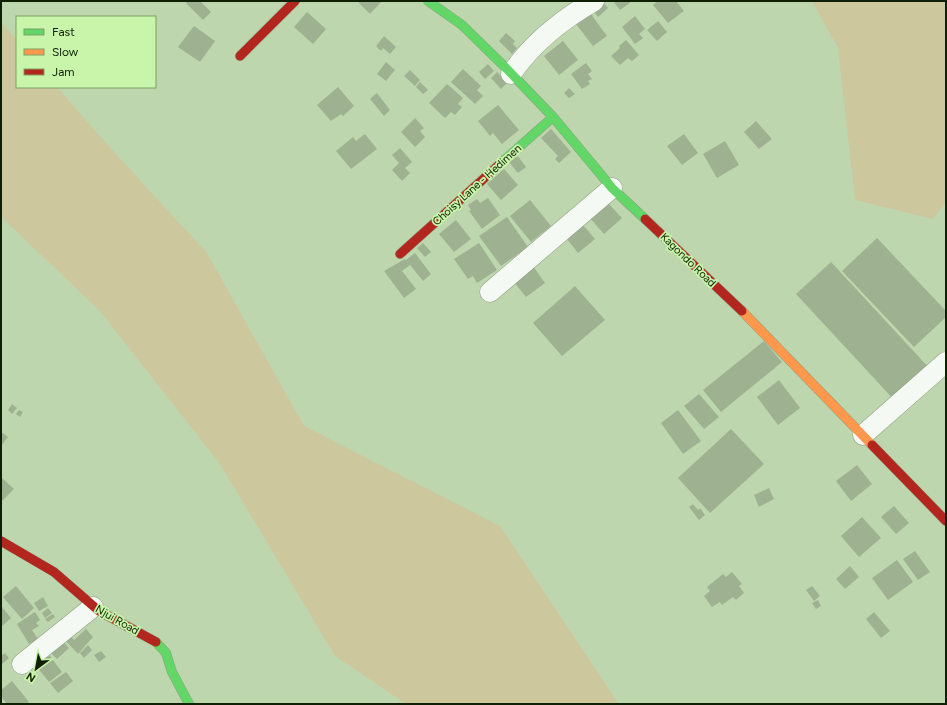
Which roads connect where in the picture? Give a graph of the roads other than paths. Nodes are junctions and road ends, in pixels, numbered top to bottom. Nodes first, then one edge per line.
1 (295, 1) edge
2 (428, 1) edge
3 (594, 1) edge
4 (240, 56) dead end
5 (511, 74) junction
6 (553, 117) junction
7 (612, 188) junction
8 (400, 254) dead end
9 (490, 292) dead end
10 (946, 362) edge
11 (863, 435) junction
12 (946, 521) edge
13 (1, 541) edge
14 (93, 607) junction
15 (22, 664) dead end
16 (189, 704) edge

1 - 4 street
2 - 5 street, Kagondo Road
3 - 5 street
5 - 6 street, Kagondo Road
6 - 7 street, Kagondo Road
6 - 8 street, Choisy Lane - Hedimen
7 - 9 street
7 - 11 street, Kagondo Road
10 - 11 street
11 - 12 street, Kagondo Road
13 - 14 street, Njui Road
14 - 15 street
14 - 16 street, Njui Road

